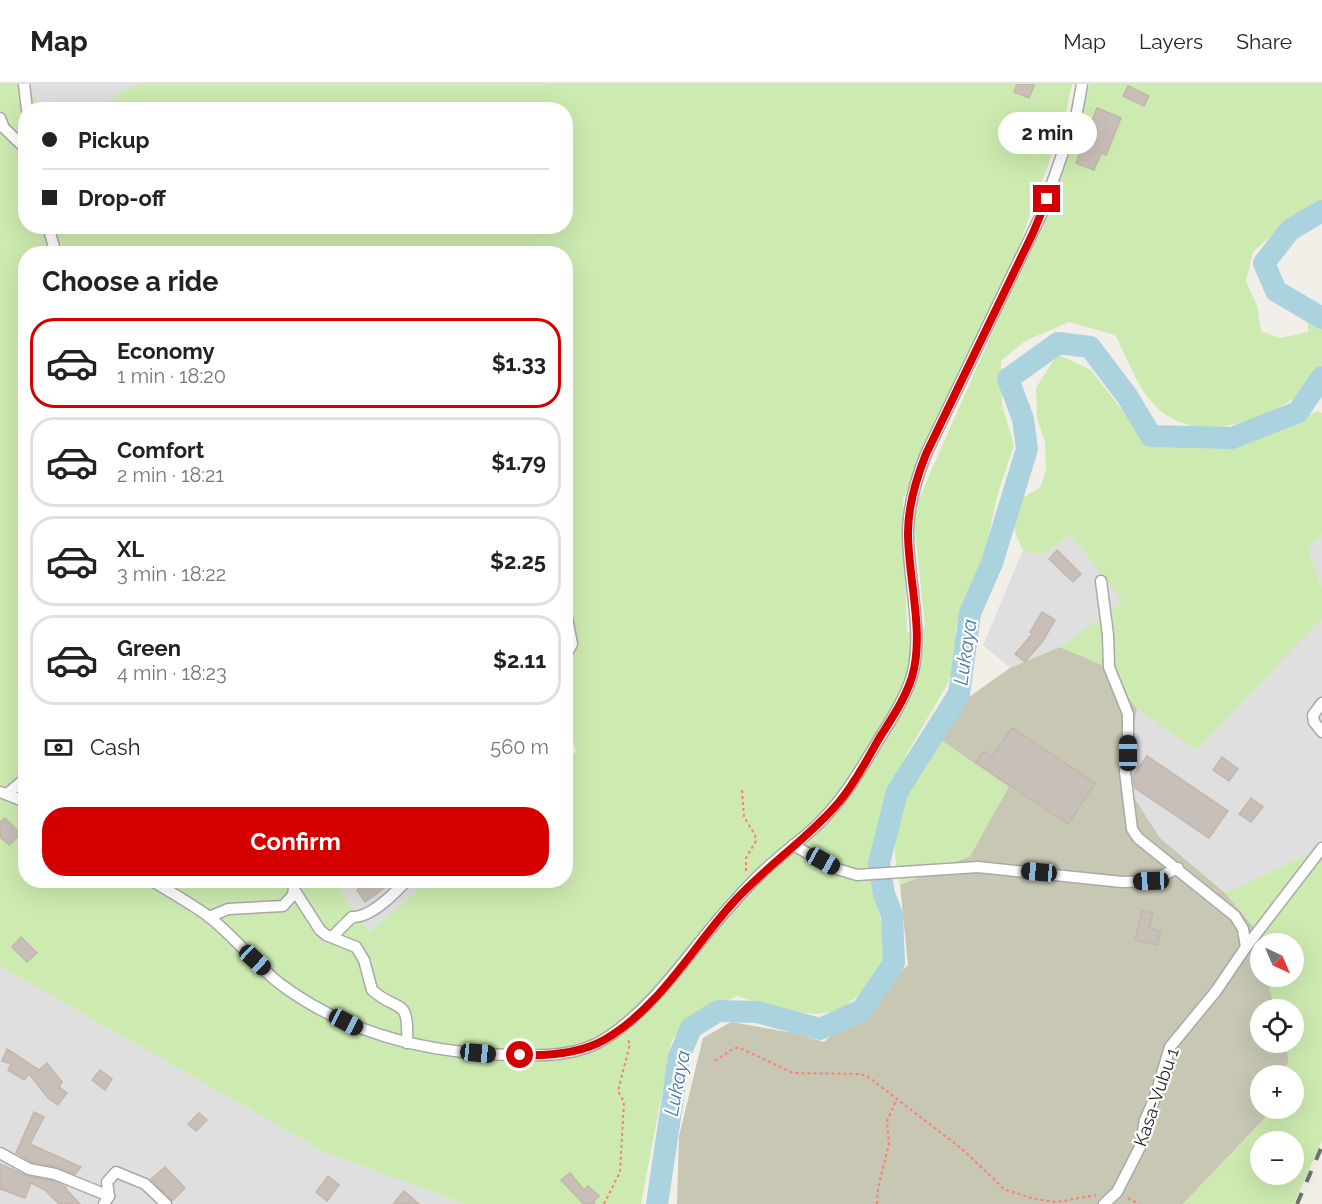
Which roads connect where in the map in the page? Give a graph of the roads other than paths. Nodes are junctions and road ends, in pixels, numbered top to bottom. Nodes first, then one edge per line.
1 (24, 84) edge
2 (1082, 84) edge
3 (26, 102) edge
4 (0, 118) edge
5 (18, 141) edge
6 (1101, 581) dead end
7 (1322, 703) edge
8 (1322, 732) edge
9 (18, 783) edge
10 (4, 793) edge
11 (18, 799) edge
12 (793, 845) junction
13 (1322, 848) edge
14 (1178, 868) junction
15 (164, 888) edge
16 (294, 888) edge
17 (296, 888) edge
18 (399, 888) edge
19 (209, 917) junction
20 (332, 937) junction
21 (1246, 947) junction
22 (407, 1043) junction
23 (0, 1153) edge
24 (106, 1200) edge
25 (1100, 1200) edge
26 (166, 1204) edge

1 - 3 street
2 - 12 street
4 - 5 street
6 - 14 street
7 - 8 street
9 - 10 street
10 - 11 street
12 - 14 street
12 - 22 street
13 - 21 street, Kasa-Vubu 1
14 - 21 street
15 - 19 street
16 - 19 street
17 - 20 street
18 - 20 street
19 - 22 street
20 - 22 street
21 - 25 street, Kasa-Vubu 1
23 - 24 street
24 - 26 street

